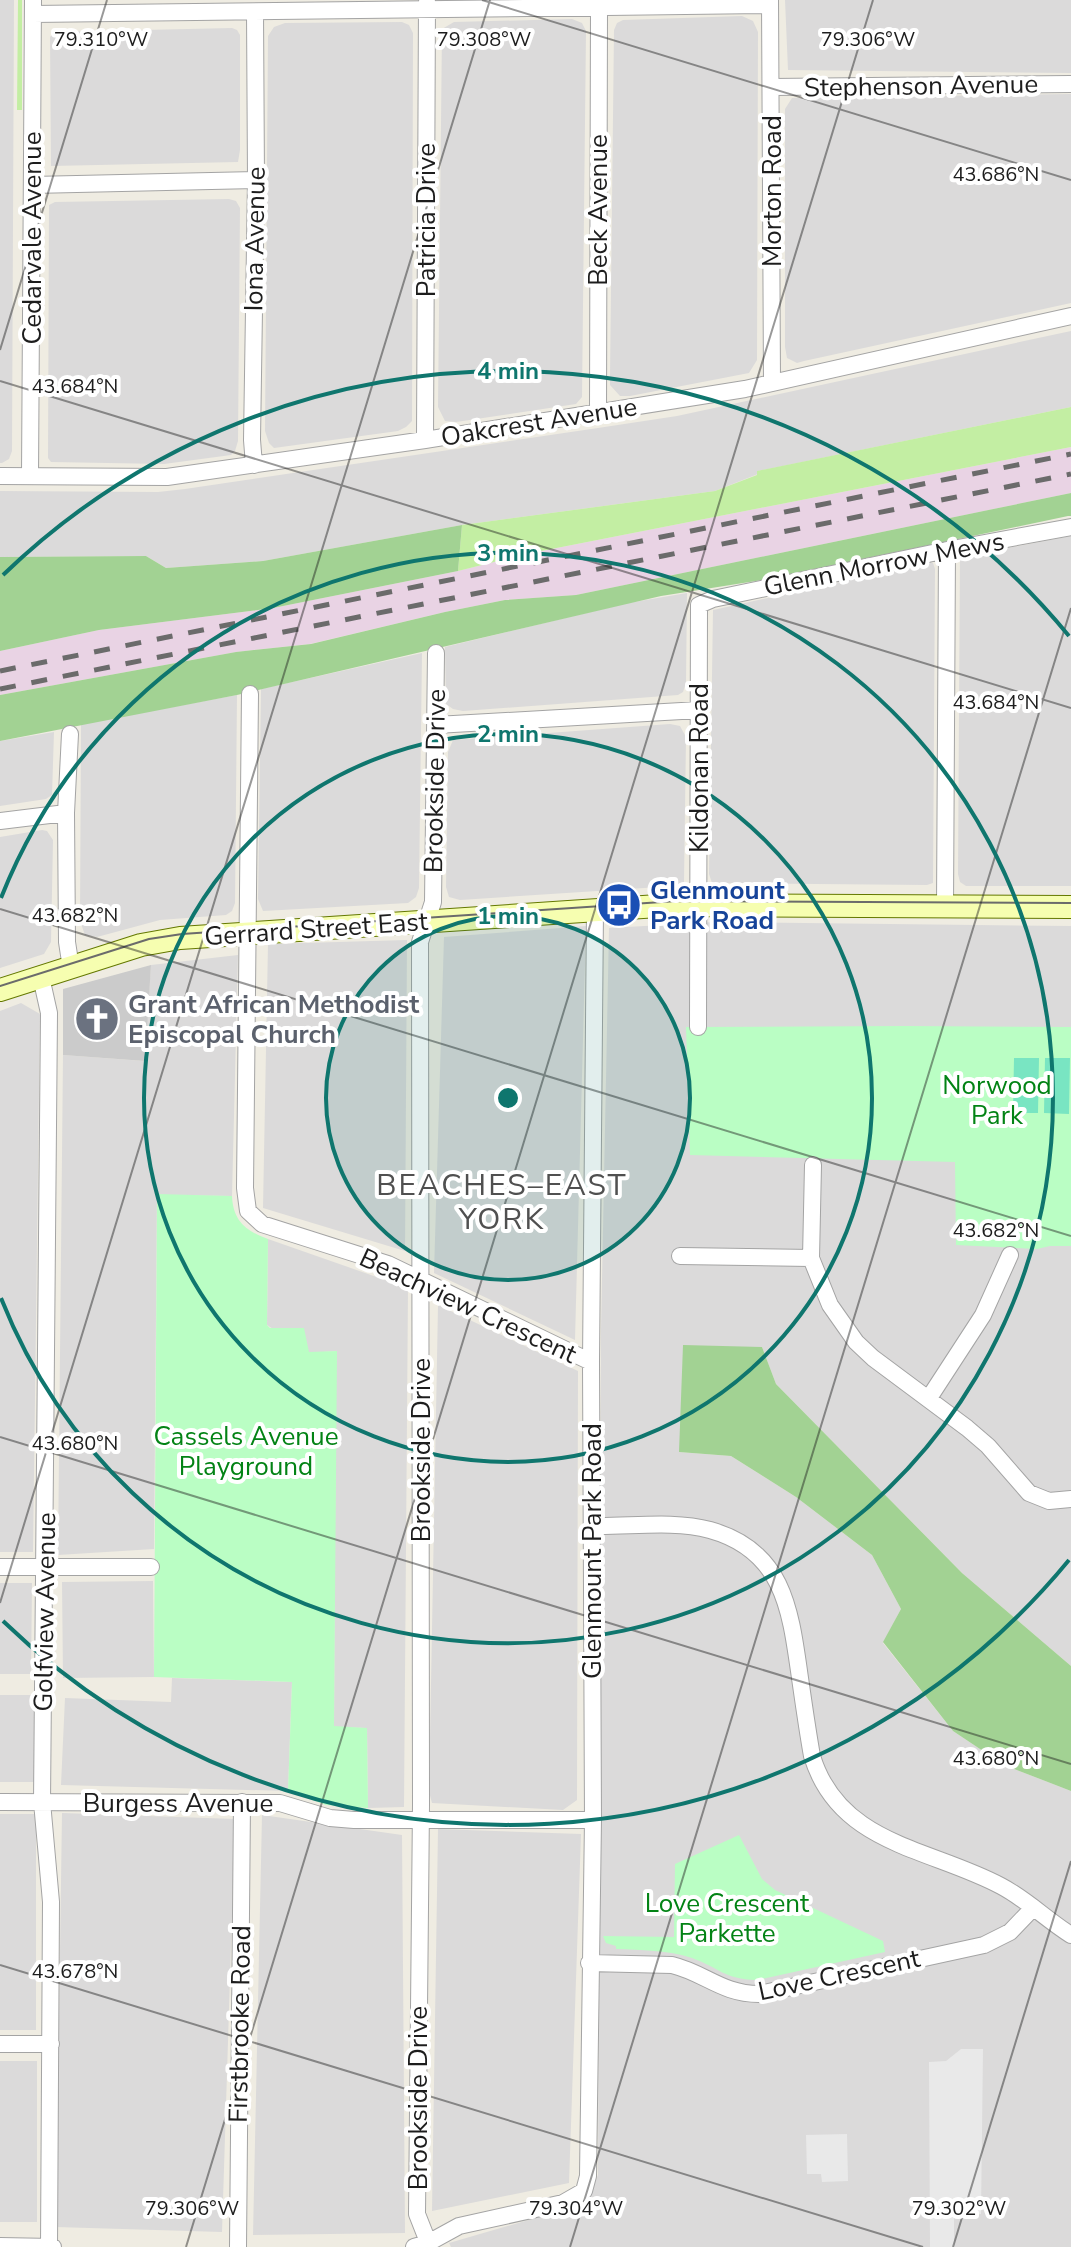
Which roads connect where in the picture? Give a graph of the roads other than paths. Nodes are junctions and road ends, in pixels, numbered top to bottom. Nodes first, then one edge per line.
1 (770, 2) edge
2 (427, 5) edge
3 (33, 7) edge
4 (599, 7) junction
5 (255, 12) junction
6 (1071, 84) edge
7 (772, 87) junction
8 (256, 180) junction
9 (32, 185) junction
10 (1071, 316) edge
11 (772, 383) junction
12 (598, 413) junction
13 (425, 440) junction
14 (254, 465) junction
15 (0, 476) edge
16 (30, 476) junction
17 (1071, 527) edge
18 (947, 550) junction
19 (699, 605) joint
20 (436, 653) dead end
21 (250, 694) dead end
22 (699, 710) junction
23 (436, 725) junction
24 (70, 734) dead end
25 (66, 813) junction
26 (0, 821) edge
27 (698, 904) junction
28 (945, 906) junction
29 (1071, 907) edge
30 (595, 910) junction
31 (427, 921) junction
32 (248, 933) junction
33 (71, 968) junction
34 (41, 977) junction
35 (0, 990) edge
36 (698, 1027) dead end
37 (813, 1165) dead end
38 (1010, 1255) dead end
39 (680, 1256) dead end
40 (811, 1258) junction
41 (420, 1281) junction
42 (591, 1362) junction
43 (929, 1398) junction
44 (1071, 1499) edge
45 (592, 1526) junction
46 (0, 1567) edge
47 (46, 1567) junction
48 (151, 1567) dead end
49 (0, 1802) edge
50 (42, 1802) junction
51 (242, 1802) junction
52 (420, 1820) junction
53 (593, 1820) junction
54 (1033, 1908) junction
55 (1071, 1935) edge
56 (589, 1963) junction
57 (0, 2044) edge
58 (51, 2044) junction
59 (0, 2246) edge
60 (424, 2246) edge
61 (51, 2247) edge
62 (238, 2247) edge

1 - 4 street
1 - 7 street, Morton Road
2 - 4 street
2 - 5 street
2 - 13 street, Patricia Drive
3 - 5 street
3 - 9 street, Cedarvale Avenue
4 - 12 street, Beck Avenue
5 - 8 street, Iona Avenue
6 - 7 street, Stephenson Avenue
7 - 11 street, Morton Road
8 - 9 street
8 - 14 street, Iona Avenue
9 - 16 street, Cedarvale Avenue
10 - 11 street, Oakcrest Avenue
11 - 12 street, Oakcrest Avenue
12 - 13 street, Oakcrest Avenue
13 - 14 street, Oakcrest Avenue
14 - 16 street, Oakcrest Avenue
15 - 16 street, Oakcrest Avenue
17 - 18 street, Glenn Morrow Mews
18 - 19 street, Glenn Morrow Mews
18 - 28 street
19 - 22 street, Kildonan Road
20 - 23 street, Brookside Drive
21 - 32 street, Beachview Crescent
22 - 23 street
22 - 27 street, Kildonan Road
23 - 31 street, Brookside Drive
24 - 25 street
25 - 26 street
25 - 33 street
27 - 28 main road, Gerrard Street East
27 - 30 main road, Gerrard Street East
27 - 36 street, Kildonan Road
28 - 29 main road, Gerrard Street East
30 - 31 main road, Gerrard Street East
30 - 42 street, Glenmount Park Road
31 - 32 main road, Gerrard Street East
31 - 41 street, Brookside Drive
32 - 33 main road, Gerrard Street East
32 - 41 street, Beachview Crescent
33 - 34 main road, Gerrard Street East
34 - 35 main road, Gerrard Street East
34 - 47 street, Golfview Avenue
37 - 40 street
38 - 43 street
39 - 40 street
40 - 43 street
41 - 42 street, Beachview Crescent
41 - 52 street, Brookside Drive
42 - 45 street, Glenmount Park Road
43 - 44 street
45 - 53 street, Glenmount Park Road
45 - 54 street
46 - 47 street
47 - 48 street
47 - 50 street, Golfview Avenue
49 - 50 street, Burgess Avenue
50 - 51 street, Burgess Avenue
50 - 58 street, Golfview Avenue
51 - 52 street, Burgess Avenue
51 - 62 street, Firstbrooke Road
52 - 53 street, Burgess Avenue
52 - 60 street, Brookside Drive
53 - 56 street, Glenmount Park Road
54 - 55 street
54 - 56 street, Love Crescent
56 - 60 street, Glenmount Park Road
57 - 58 street
58 - 61 street, Golfview Avenue
59 - 61 street

